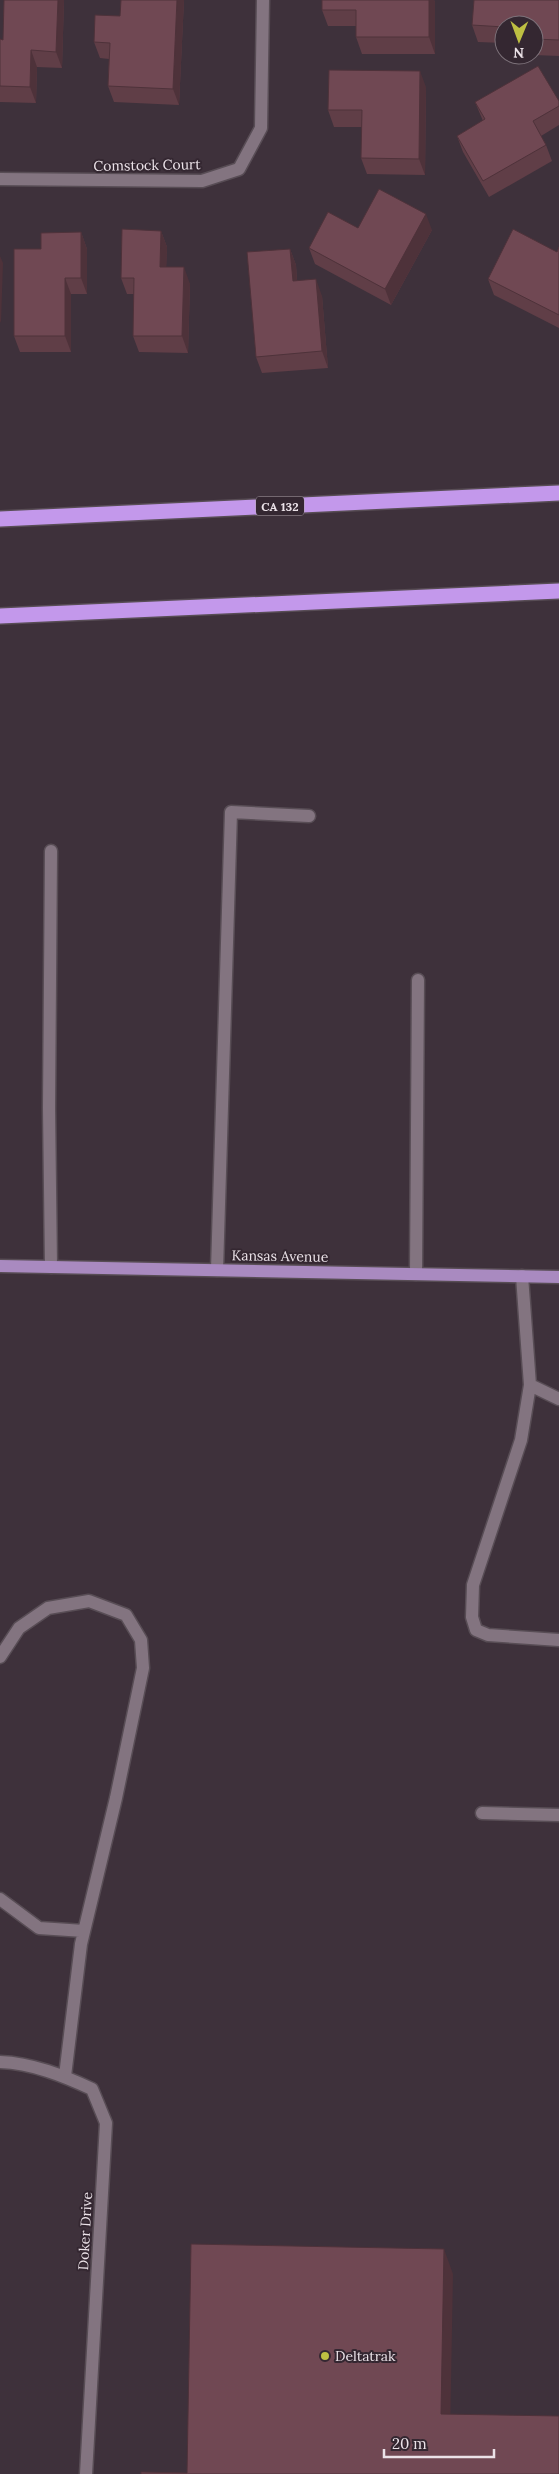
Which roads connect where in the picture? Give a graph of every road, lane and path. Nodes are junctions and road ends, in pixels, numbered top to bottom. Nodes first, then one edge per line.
1 (263, 0) edge
2 (0, 179) edge
3 (559, 493) edge
4 (0, 519) edge
5 (559, 591) edge
6 (0, 616) edge
7 (309, 816) dead end
8 (51, 851) dead end
9 (418, 980) dead end
10 (0, 1266) edge
11 (51, 1267) junction
12 (217, 1270) junction
13 (416, 1274) junction
14 (522, 1276) junction
15 (559, 1277) edge
16 (530, 1385) junction
17 (559, 1399) edge
18 (559, 1640) edge
19 (0, 1657) edge
20 (482, 1813) dead end
21 (559, 1815) edge
22 (0, 1899) edge
23 (84, 1930) junction
24 (0, 2062) edge
25 (65, 2076) junction
26 (86, 2474) edge

1 - 2 street, Comstock Court
3 - 4 highway, CA 132
5 - 6 highway
7 - 12 street
8 - 11 street
9 - 13 street
10 - 11 main road, Kansas Avenue
11 - 12 main road, Kansas Avenue
12 - 13 main road, Kansas Avenue
13 - 14 main road, Kansas Avenue
14 - 15 main road, Kansas Avenue
14 - 16 street
16 - 17 street
16 - 18 street
19 - 23 street
20 - 21 street
22 - 23 street
23 - 25 street
24 - 25 street, Doker Drive
25 - 26 street, Doker Drive

